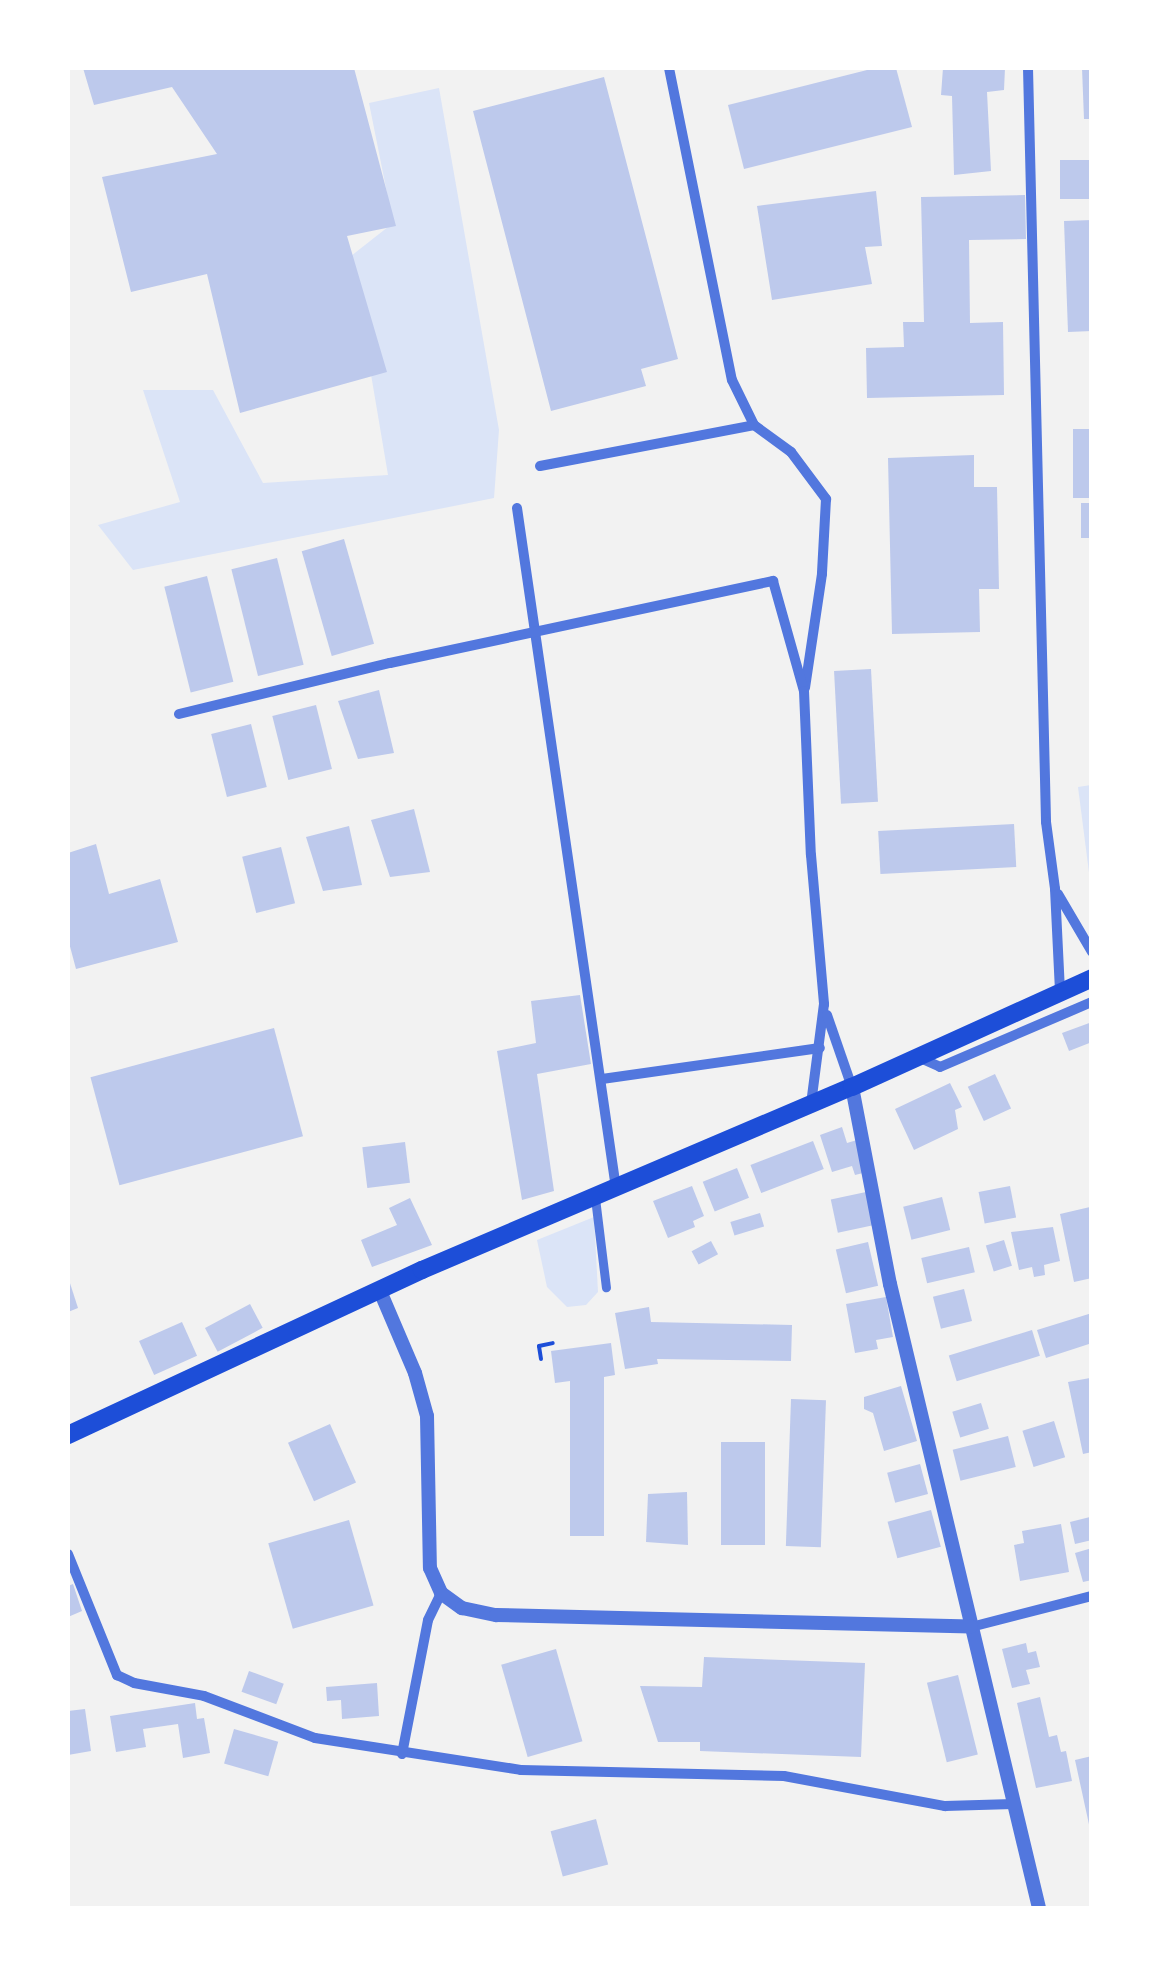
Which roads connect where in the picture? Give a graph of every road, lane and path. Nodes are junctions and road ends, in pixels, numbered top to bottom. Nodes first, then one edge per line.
1 (668, 68) edge
2 (1028, 68) edge
3 (754, 425) junction
4 (540, 466) dead end
5 (517, 508) dead end
6 (536, 632) junction
7 (804, 691) junction
8 (179, 714) dead end
9 (1055, 889) junction
10 (1092, 952) edge
11 (1092, 978) edge
12 (1060, 994) junction
13 (1092, 1002) edge
14 (824, 1004) junction
15 (820, 1048) junction
16 (917, 1057) junction
17 (602, 1080) junction
18 (852, 1087) junction
19 (812, 1104) junction
20 (616, 1188) junction
21 (595, 1198) junction
22 (606, 1287) dead end
23 (380, 1291) junction
24 (553, 1343) dead end
25 (541, 1359) dead end
26 (68, 1435) edge
27 (68, 1554) edge
28 (441, 1593) junction
29 (1092, 1596) edge
30 (971, 1627) junction
31 (402, 1754) junction
32 (1013, 1804) junction
33 (1040, 1908) edge

1 - 3 street
2 - 9 street
3 - 4 street
3 - 7 street
5 - 6 street
6 - 7 street
6 - 8 street
6 - 17 street
7 - 14 street
9 - 10 street
9 - 12 street
11 - 12 main road
12 - 16 main road
13 - 16 street
14 - 15 street
14 - 18 street
15 - 17 street
15 - 19 street
16 - 18 main road
17 - 20 street
18 - 19 main road
18 - 30 street
19 - 20 main road
20 - 21 main road
21 - 22 street
21 - 23 main road
23 - 26 main road
23 - 28 street
24 - 25 path
27 - 31 street
28 - 30 street
28 - 31 street
29 - 30 street
30 - 32 street
31 - 32 street
32 - 33 street

